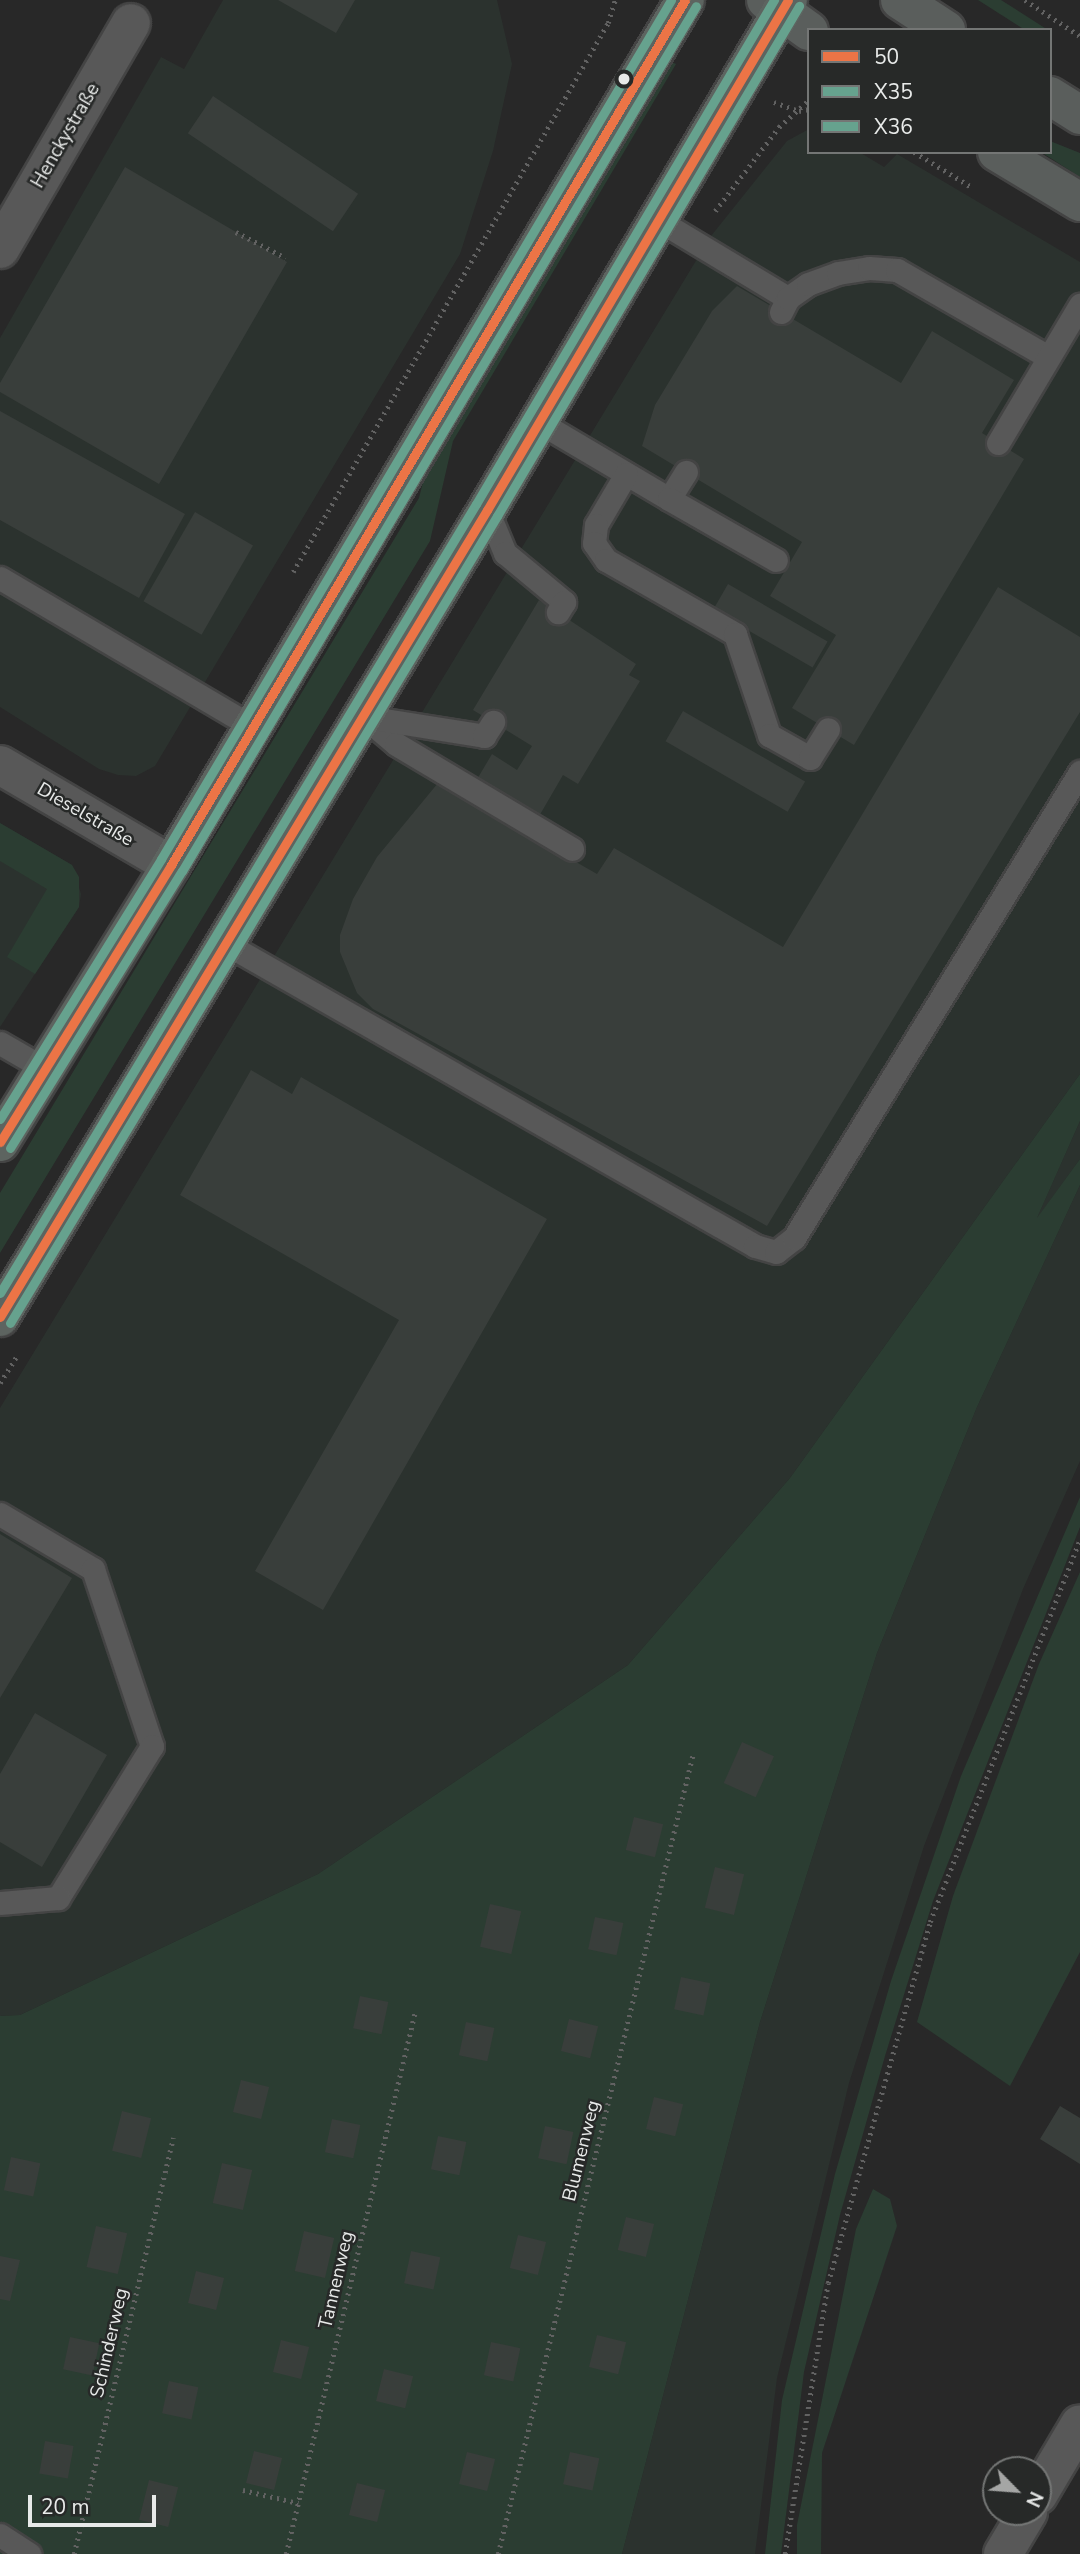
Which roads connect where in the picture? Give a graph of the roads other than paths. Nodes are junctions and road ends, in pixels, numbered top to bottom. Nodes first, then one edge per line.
1 (685, 0) edge
2 (900, 0) edge
3 (786, 10) edge
4 (131, 23) dead end
5 (943, 28) edge
6 (1052, 97) edge
7 (1080, 115) edge
8 (1000, 154) edge
9 (1080, 202) edge
10 (658, 220) junction
11 (0, 249) edge
12 (1080, 304) edge
13 (1048, 357) junction
14 (539, 422) junction
15 (998, 443) dead end
16 (686, 472) dead end
17 (626, 474) junction
18 (669, 499) junction
19 (487, 510) junction
20 (776, 560) dead end
21 (0, 578) edge
22 (558, 612) dead end
23 (363, 716) junction
24 (493, 722) dead end
25 (253, 727) junction
26 (828, 729) dead end
27 (0, 765) edge
28 (1080, 772) edge
29 (572, 849) dead end
30 (171, 864) junction
31 (223, 942) junction
32 (0, 1042) edge
33 (45, 1069) junction
34 (0, 1142) edge
35 (0, 1317) edge
36 (0, 1514) edge
37 (0, 1903) edge
38 (1080, 2424) edge
39 (1052, 2472) edge
40 (1020, 2526) edge
41 (0, 2535) edge
42 (29, 2554) edge
43 (1003, 2554) edge

1 - 25 main road
2 - 5 street
3 - 10 main road
4 - 11 street, Henckystraße
6 - 7 street
8 - 9 street
10 - 13 lane
10 - 14 main road
12 - 13 lane
13 - 15 lane
14 - 17 lane
14 - 19 main road
16 - 18 lane
17 - 18 lane
17 - 26 lane
18 - 20 lane
19 - 22 lane
19 - 23 main road
21 - 25 lane
23 - 24 lane
23 - 29 lane
23 - 31 main road
25 - 30 main road
27 - 30 street, Dieselstraße
28 - 31 lane
30 - 33 main road
31 - 35 main road
32 - 33 lane
33 - 34 main road
36 - 37 lane
38 - 39 street
40 - 43 street
41 - 42 lane

